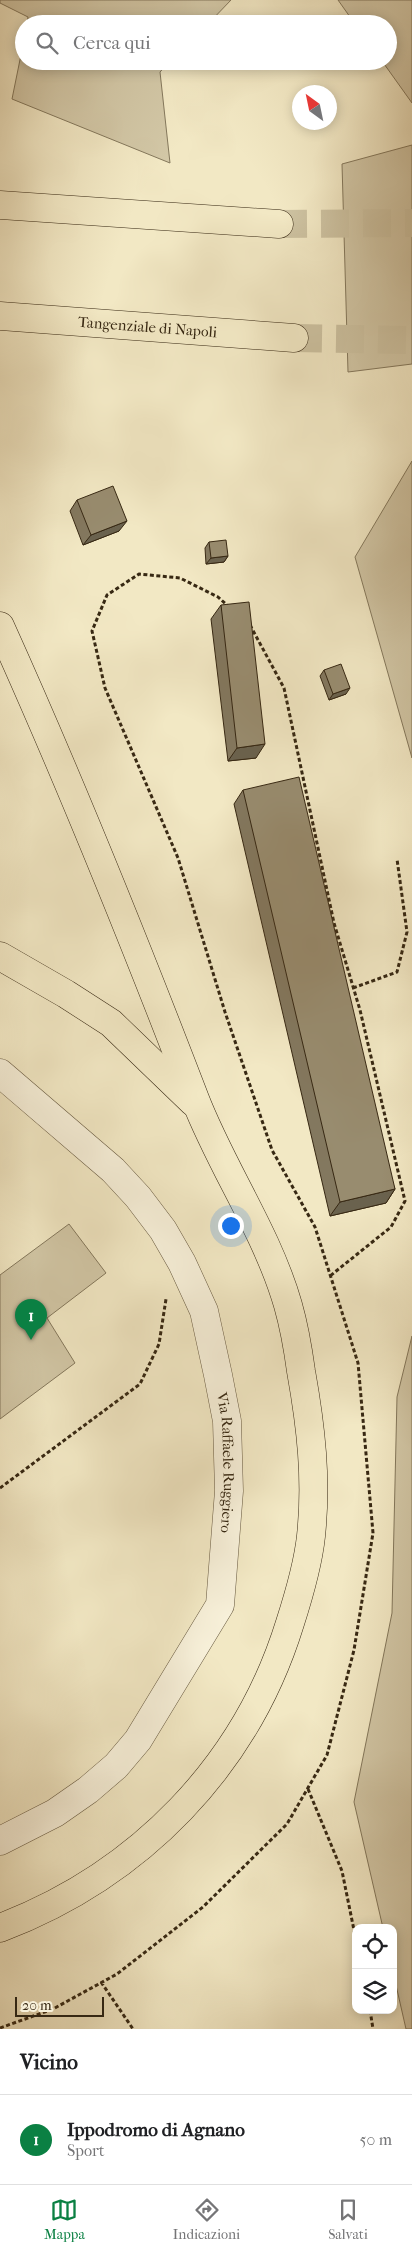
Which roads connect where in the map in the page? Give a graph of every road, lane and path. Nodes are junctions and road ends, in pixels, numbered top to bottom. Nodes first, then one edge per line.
1 (0, 205) edge
2 (279, 224) tunnel mouth
3 (0, 316) edge
4 (294, 338) tunnel mouth
5 (231, 608) edge
6 (244, 620) edge
7 (0, 626) edge
8 (397, 859) dead end
9 (0, 956) edge
10 (353, 988) junction
11 (0, 1073) edge
12 (199, 1108) junction
13 (166, 1291) dead end
14 (0, 1488) edge
15 (308, 1788) dead end
16 (0, 1841) edge
17 (353, 1924) edge
18 (0, 1928) edge
19 (101, 1982) dead end
20 (371, 2014) edge
21 (133, 2029) edge
22 (373, 2029) edge

1 - 2 highway
3 - 4 highway, Tangenziale di Napoli
5 - 10 path
6 - 10 path
7 - 12 highway
8 - 10 path
9 - 12 highway
11 - 16 lane, Via Raffaele Ruggiero
12 - 18 highway
13 - 14 path
15 - 17 path
19 - 21 path
20 - 22 path

